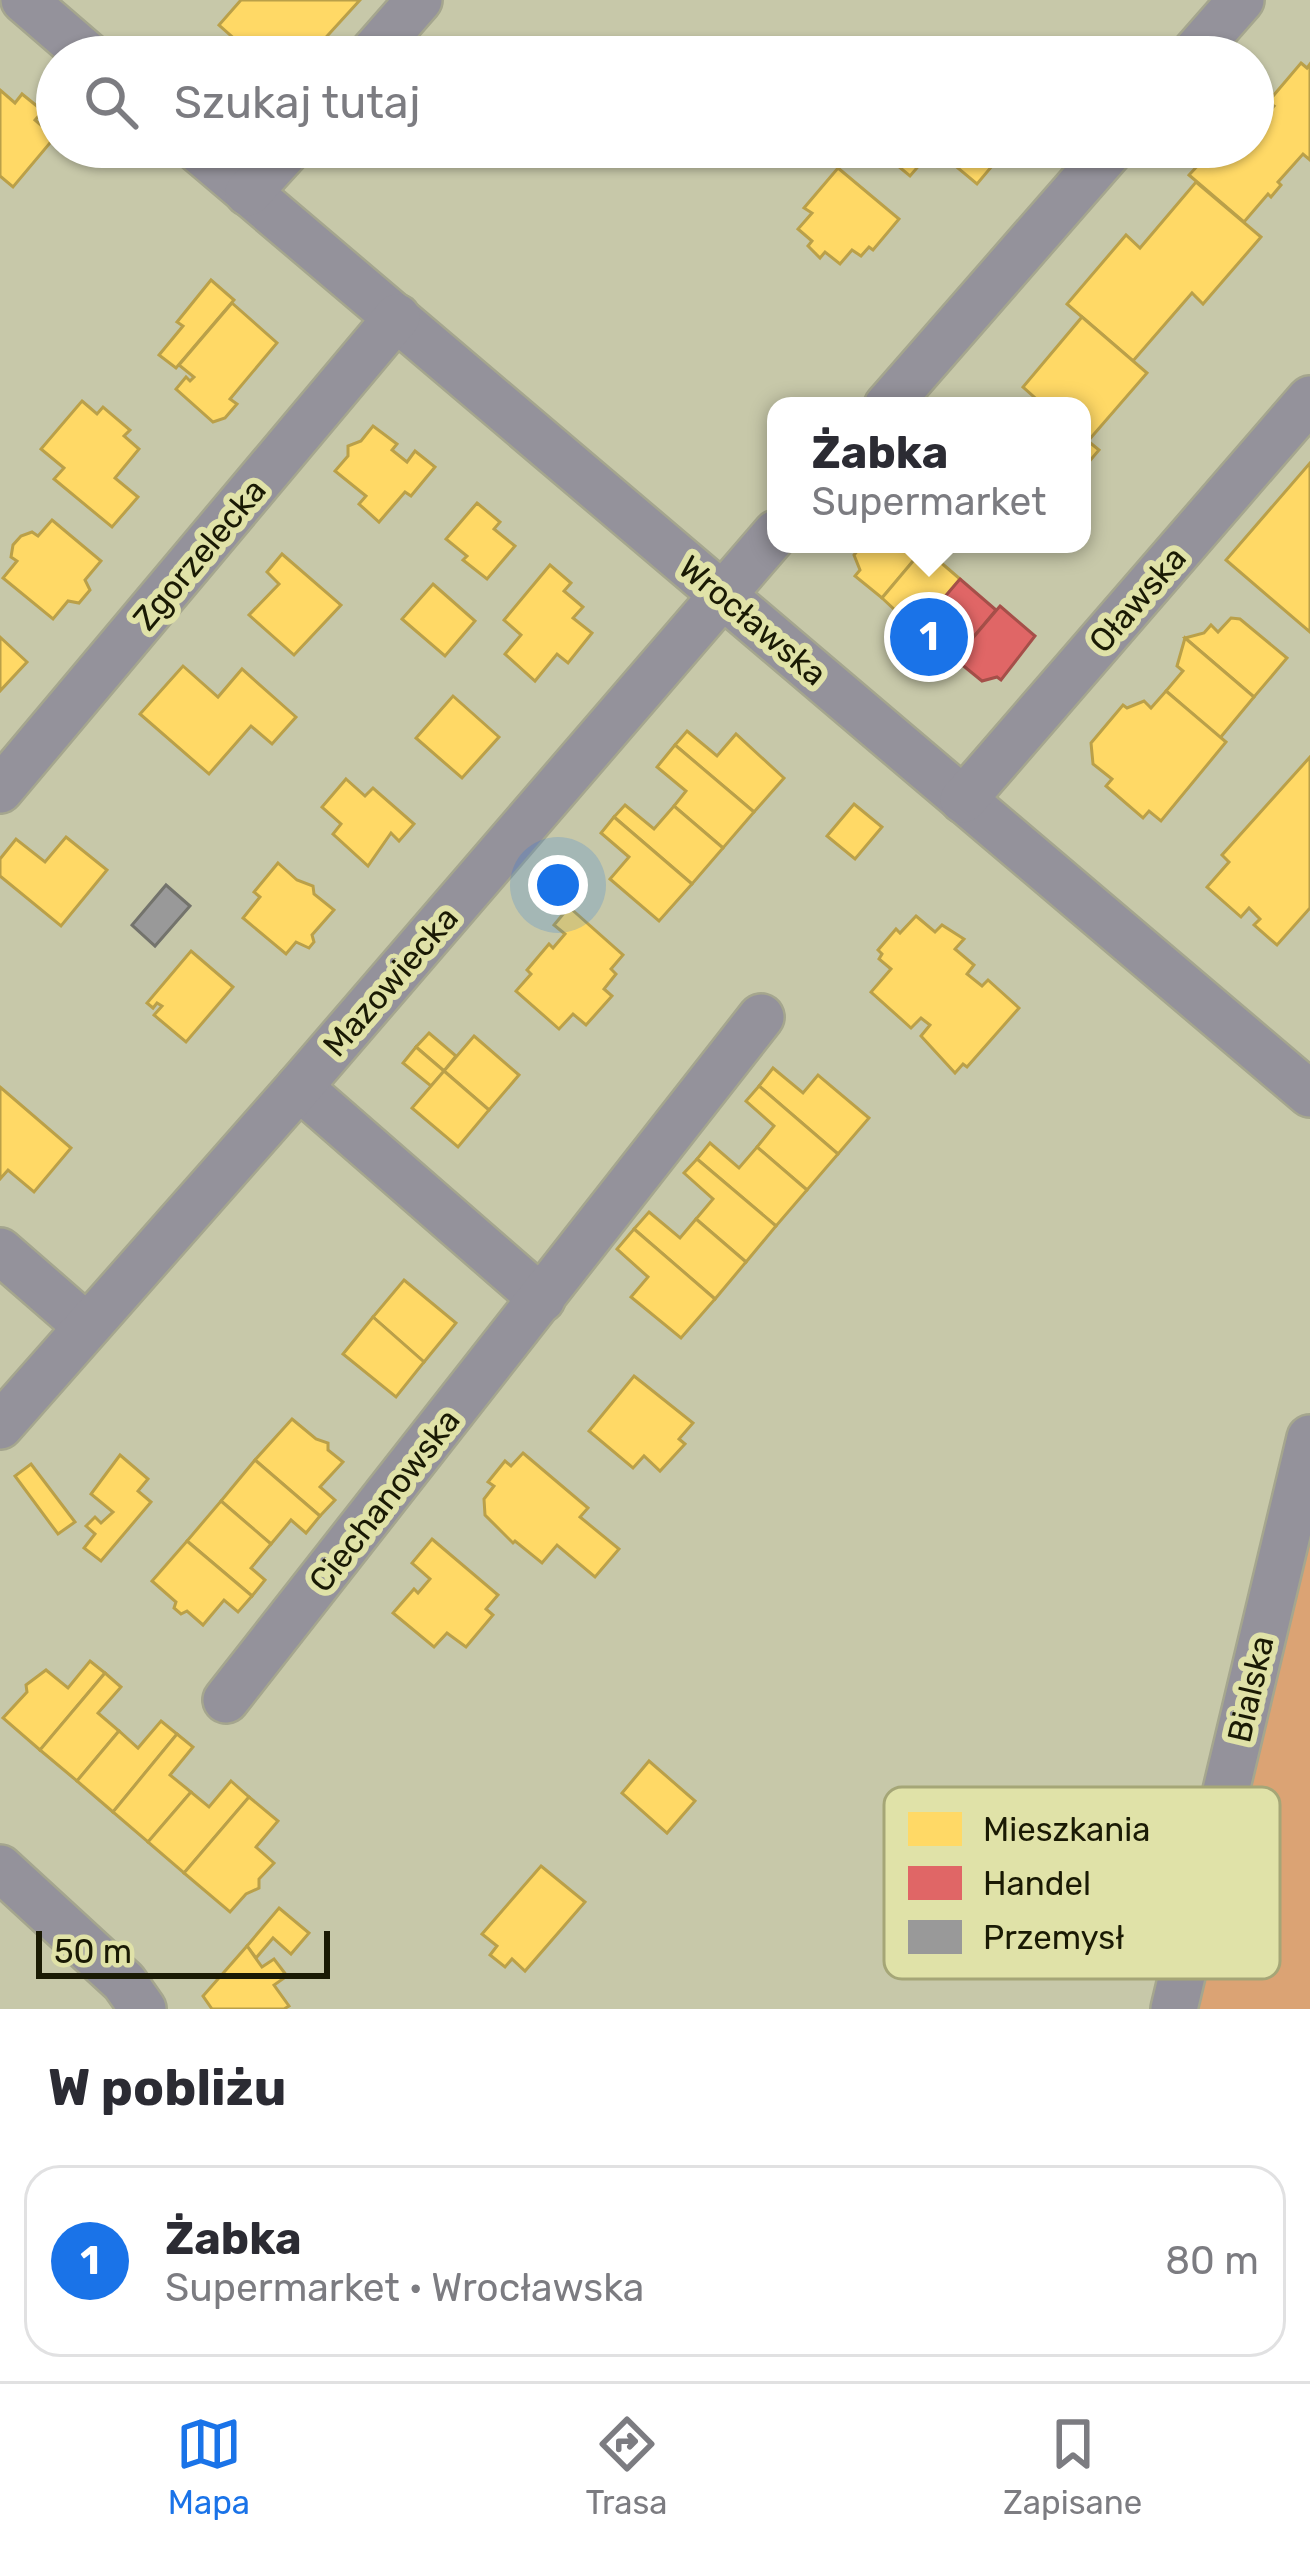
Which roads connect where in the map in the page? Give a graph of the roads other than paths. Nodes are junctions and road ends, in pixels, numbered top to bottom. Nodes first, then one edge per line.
1 (24, 0) edge
2 (419, 0) edge
3 (1241, 0) edge
4 (66, 36) edge
5 (387, 36) edge
6 (1209, 36) edge
7 (219, 168) edge
8 (271, 168) edge
9 (1095, 168) edge
10 (248, 193) junction
11 (397, 317) junction
12 (895, 397) edge
13 (1310, 398) edge
14 (767, 543) edge
15 (723, 594) junction
16 (0, 790) edge
17 (963, 800) junction
18 (761, 1017) dead end
19 (299, 1087) junction
20 (1310, 1094) edge
21 (0, 1251) edge
22 (542, 1299) junction
23 (86, 1326) junction
24 (0, 1426) edge
25 (1310, 1438) edge
26 (226, 1700) dead end
27 (1227, 1787) edge
28 (0, 1868) edge
29 (1181, 1979) edge
30 (143, 2009) edge
31 (1174, 2009) edge

1 - 4 street
2 - 5 street
3 - 6 street
7 - 10 street, Wrocławska
8 - 10 street
9 - 12 street
10 - 11 street, Wrocławska
11 - 15 street, Wrocławska
11 - 16 street, Zgorzelecka
13 - 17 street, Oławska
14 - 15 street, Mazowiecka
15 - 17 street, Wrocławska
15 - 19 street, Mazowiecka
17 - 20 street, Wrocławska
18 - 22 street, Ciechanowska
19 - 22 street
19 - 23 street, Mazowiecka
21 - 23 street
22 - 26 street, Ciechanowska
23 - 24 street, Mazowiecka
25 - 27 street, Bialska
28 - 30 street
29 - 31 street, Bialska

